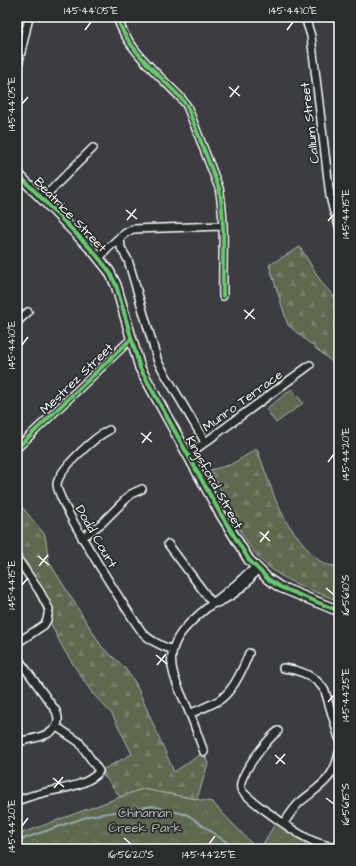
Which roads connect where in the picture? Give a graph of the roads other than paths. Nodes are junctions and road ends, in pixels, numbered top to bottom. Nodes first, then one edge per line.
1 (117, 17) edge
2 (305, 17) edge
3 (28, 18) edge
4 (17, 70) edge
5 (93, 148) dead end
6 (17, 173) edge
7 (42, 199) junction
8 (222, 226) junction
9 (339, 226) edge
10 (120, 237) junction
11 (99, 258) junction
12 (222, 296) dead end
13 (28, 312) dead end
14 (17, 322) edge
15 (132, 339) junction
16 (310, 365) dead end
17 (109, 430) dead end
18 (205, 442) junction
19 (17, 448) edge
20 (188, 455) junction
21 (142, 489) dead end
22 (82, 538) junction
23 (168, 544) dead end
24 (17, 558) edge
25 (257, 568) junction
26 (213, 604) junction
27 (339, 611) edge
28 (17, 643) edge
29 (173, 650) junction
30 (249, 653) dead end
31 (17, 657) edge
32 (284, 668) dead end
33 (190, 714) junction
34 (57, 727) junction
35 (338, 727) edge
36 (278, 731) dead end
37 (339, 738) edge
38 (17, 742) edge
39 (204, 752) dead end
40 (339, 754) edge
41 (17, 801) edge
42 (284, 823) junction
43 (339, 848) edge

1 - 8 street
2 - 9 street, Callum Street
3 - 4 street
5 - 7 street
6 - 7 street, Beatrice Street
7 - 11 street, Beatrice Street
8 - 10 street
8 - 12 street
10 - 11 street
10 - 18 street, Kingsford Street
11 - 15 street, Beatrice Street
13 - 14 street
15 - 19 street, Mestrez Street
15 - 20 street, Kingsford Street
16 - 18 street, Munro Terrace
17 - 22 street, Dodd Court
18 - 20 street, Munro Terrace
20 - 25 street, Kingsford Street
21 - 22 street
22 - 29 street, Dodd Court
23 - 26 street
24 - 28 street
25 - 26 street
25 - 27 street, Kingsford Street
26 - 29 street
29 - 33 street
30 - 33 street
31 - 34 street
32 - 35 street
33 - 39 street
34 - 38 street
34 - 41 street
35 - 37 street
36 - 42 street
40 - 42 street
42 - 43 street

